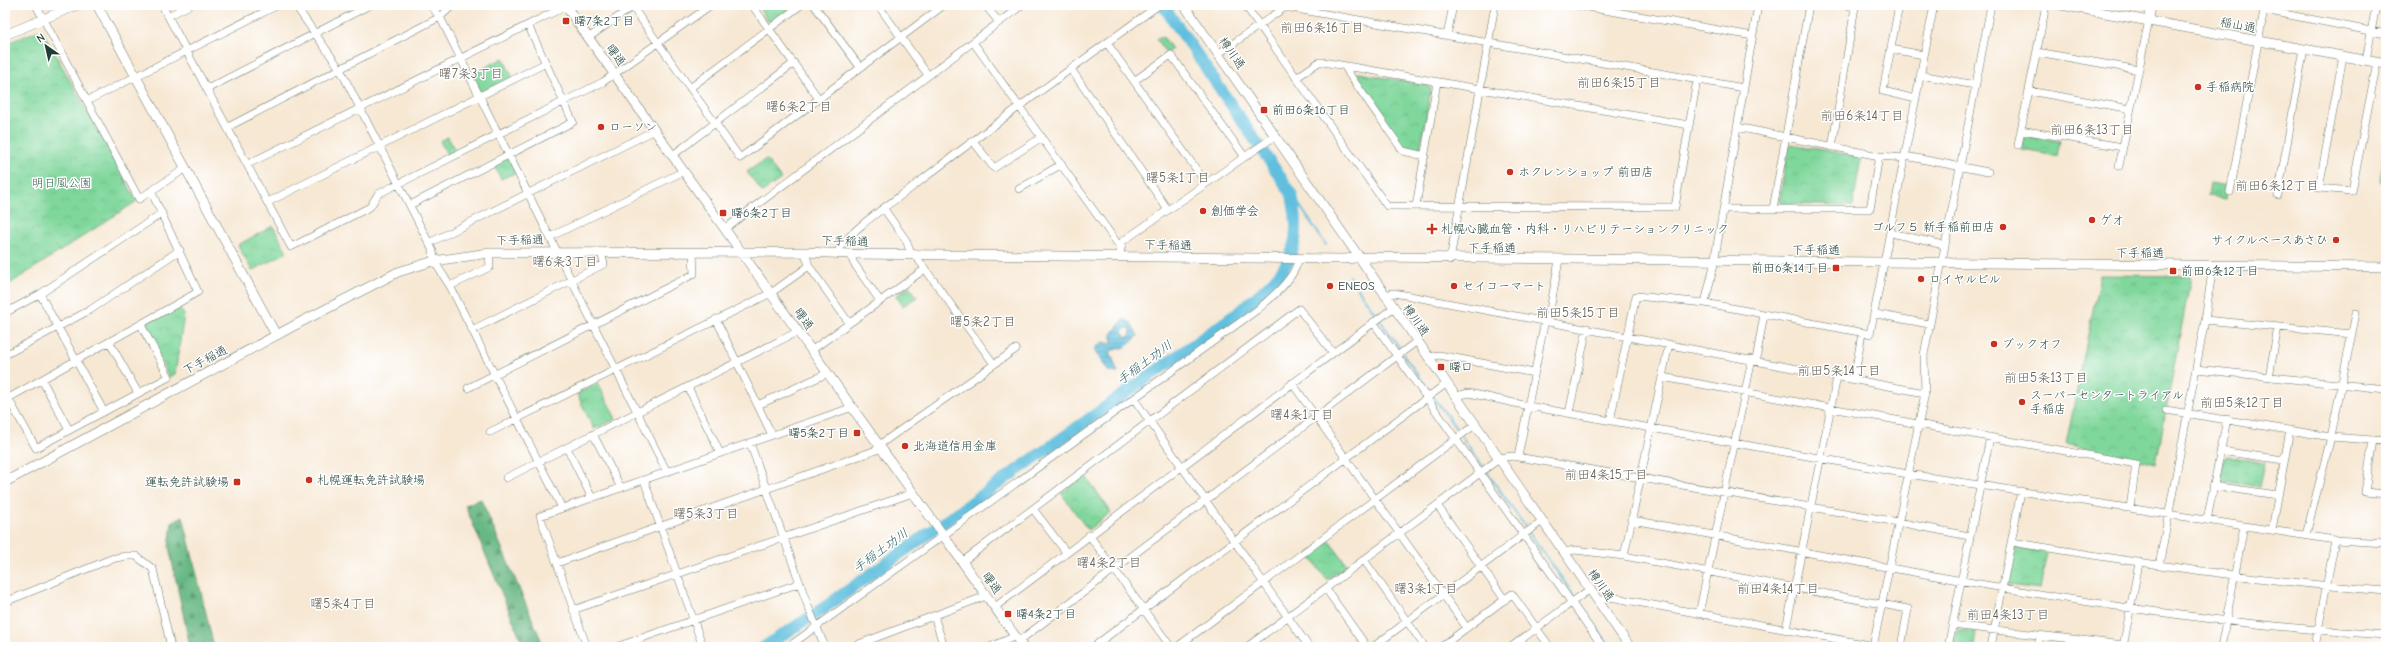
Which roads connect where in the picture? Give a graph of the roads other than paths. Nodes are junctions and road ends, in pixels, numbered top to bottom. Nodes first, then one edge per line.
1 (36, 5) edge
2 (77, 5) edge
3 (97, 5) edge
4 (162, 5) edge
5 (190, 5) edge
6 (278, 5) edge
7 (295, 5) edge
8 (370, 5) edge
9 (430, 5) edge
10 (453, 5) edge
11 (566, 5) edge
12 (711, 5) edge
13 (752, 5) edge
14 (801, 5) edge
15 (814, 5) edge
16 (878, 5) edge
17 (944, 5) edge
18 (985, 5) edge
19 (1022, 5) edge
20 (1184, 5) edge
21 (1245, 5) edge
22 (1453, 5) edge
23 (1495, 5) edge
24 (1576, 5) edge
25 (1758, 5) edge
26 (1809, 5) edge
27 (1846, 5) edge
28 (1899, 5) edge
29 (1934, 5) edge
30 (1991, 5) edge
31 (2046, 5) edge
32 (2061, 5) edge
33 (2151, 5) edge
34 (2376, 5) edge
35 (633, 6) edge
36 (935, 7) edge
37 (1157, 7) edge
38 (2264, 8) edge
39 (168, 16) junction
40 (440, 16) junction
41 (43, 19) junction
42 (2149, 20) junction
43 (999, 22) junction
44 (528, 25) junction
45 (1259, 25) junction
46 (769, 29) junction
47 (2371, 32) junction
48 (315, 34) junction
49 (2386, 34) edge
50 (5, 35) edge
51 (901, 36) junction
52 (1447, 36) junction
53 (1753, 36) junction
54 (588, 38) junction
55 (2259, 41) junction
56 (973, 42) junction
57 (1107, 42) junction
58 (658, 43) junction
59 (1487, 43) junction
60 (1891, 48) junction
61 (2304, 49) junction
62 (187, 52) junction
63 (2037, 52) junction
64 (1218, 54) junction
65 (1924, 56) junction
66 (2343, 56) junction
67 (460, 58) junction
68 (2366, 60) junction
69 (546, 63) junction
70 (794, 63) junction
71 (2382, 63) edge
72 (1345, 66) junction
73 (860, 67) junction
74 (1071, 68) junction
75 (340, 69) junction
76 (2139, 70) junction
77 (614, 74) junction
78 (928, 75) junction
79 (1920, 75) junction
80 (135, 77) junction
81 (1296, 78) junction
82 (1697, 80) junction
83 (1134, 81) junction
84 (1437, 82) junction
85 (1975, 85) junction
86 (690, 88) junction
87 (1744, 88) junction
88 (207, 89) junction
89 (1480, 90) junction
90 (2029, 91) junction
91 (479, 97) junction
92 (819, 98) junction
93 (1916, 99) junction
94 (87, 101) junction
95 (563, 102) junction
96 (1020, 106) junction
97 (360, 108) junction
98 (2131, 109) junction
99 (715, 123) junction
100 (1689, 125) junction
101 (228, 127) junction
102 (1737, 128) junction
103 (655, 130) junction
104 (2021, 130) junction
105 (498, 135) junction
106 (1275, 136) junction
107 (1042, 137) junction
108 (1785, 137) junction
109 (973, 141) junction
110 (379, 145) junction
111 (2018, 145) dead end
112 (1832, 147) junction
113 (2123, 147) junction
114 (508, 155) junction
115 (673, 156) junction
116 (1425, 156) junction
117 (1879, 156) junction
118 (1244, 157) junction
119 (1905, 157) junction
120 (248, 164) junction
121 (1062, 164) junction
122 (1960, 165) junction
123 (2119, 166) dead end
124 (186, 168) junction
125 (684, 171) junction
126 (1988, 172) dead end
127 (1206, 183) junction
128 (399, 184) junction
129 (1019, 189) dead end
130 (150, 191) junction
131 (2230, 192) dead end
132 (528, 195) junction
133 (2278, 195) dead end
134 (268, 202) junction
135 (410, 205) junction
136 (1416, 206) junction
137 (1459, 206) junction
138 (884, 209) junction
139 (1723, 209) junction
140 (1773, 209) junction
141 (1168, 210) junction
142 (162, 213) junction
143 (726, 228) junction
144 (1890, 233) junction
145 (550, 238) junction
146 (429, 243) junction
147 (1944, 245) junction
148 (1120, 247) junction
149 (180, 250) junction
150 (556, 251) junction
151 (601, 252) junction
152 (742, 252) junction
153 (805, 252) junction
154 (489, 253) junction
155 (693, 253) junction
156 (837, 254) junction
157 (852, 254) junction
158 (913, 254) junction
159 (1119, 256) junction
160 (1360, 257) junction
161 (1299, 258) junction
162 (1450, 260) junction
163 (1559, 260) junction
164 (434, 261) junction
165 (1714, 261) junction
166 (1886, 262) junction
167 (1940, 263) junction
168 (2213, 265) junction
169 (809, 266) junction
170 (2386, 267) edge
171 (925, 269) junction
172 (572, 281) junction
173 (450, 286) junction
174 (771, 293) junction
175 (40, 294) junction
176 (1384, 295) junction
177 (880, 301) junction
178 (1705, 304) junction
179 (1393, 308) junction
180 (5, 313) edge
181 (2356, 313) dead end
182 (1764, 314) junction
183 (1876, 314) junction
184 (716, 319) junction
185 (1377, 320) junction
186 (2205, 320) junction
187 (1546, 321) junction
188 (849, 323) junction
189 (594, 324) junction
190 (1929, 324) junction
191 (141, 325) junction
192 (58, 327) junction
193 (2278, 327) junction
194 (1587, 328) junction
195 (472, 330) junction
196 (799, 331) junction
197 (1862, 333) junction
198 (2352, 334) junction
199 (276, 335) junction
200 (1627, 336) junction
201 (1417, 341) junction
202 (110, 343) junction
203 (1669, 344) junction
204 (1016, 349) dead end
205 (812, 350) junction
206 (1333, 353) junction
207 (1401, 353) junction
208 (5, 355) edge
209 (1428, 357) junction
210 (1754, 360) junction
211 (76, 361) junction
212 (737, 362) junction
213 (994, 364) junction
214 (616, 369) junction
215 (2196, 369) junction
216 (828, 373) junction
217 (1534, 373) junction
218 (494, 374) junction
219 (1662, 377) junction
220 (1837, 377) junction
221 (2269, 377) junction
222 (1854, 379) junction
223 (42, 380) junction
224 (1292, 383) junction
225 (1447, 383) junction
226 (2343, 385) junction
227 (688, 387) junction
228 (468, 388) dead end
229 (2386, 389) edge
230 (1745, 392) junction
231 (138, 393) junction
232 (1925, 393) junction
233 (1430, 395) junction
234 (1456, 396) junction
235 (7, 399) edge
236 (1134, 399) junction
237 (758, 405) junction
238 (1528, 406) junction
239 (853, 407) junction
240 (1831, 408) junction
241 (2166, 410) dead end
242 (104, 412) junction
243 (638, 412) junction
244 (1569, 413) junction
245 (2188, 413) junction
246 (1316, 416) junction
247 (517, 418) junction
248 (1610, 420) junction
249 (2227, 420) junction
250 (1150, 421) junction
251 (1476, 424) junction
252 (1918, 425) junction
253 (1650, 428) junction
254 (69, 430) junction
255 (2290, 430) junction
256 (490, 432) dead end
257 (593, 434) junction
258 (772, 435) junction
259 (1459, 436) junction
260 (1990, 437) junction
261 (2331, 437) junction
262 (2373, 440) junction
263 (2386, 441) edge
264 (750, 443) junction
265 (1735, 443) junction
266 (881, 446) junction
267 (566, 448) junction
268 (2220, 451) junction
269 (720, 453) junction
270 (1347, 457) junction
271 (1518, 457) junction
272 (1500, 458) junction
273 (1821, 459) junction
274 (2284, 460) junction
275 (539, 462) junction
276 (1181, 466) junction
277 (1484, 471) junction
278 (667, 472) junction
279 (1908, 474) junction
280 (506, 478) dead end
281 (1641, 478) junction
282 (6, 480) edge
283 (644, 480) junction
284 (1980, 485) junction
285 (2214, 486) junction
286 (621, 488) junction
287 (767, 489) junction
288 (2021, 491) junction
289 (1725, 492) junction
290 (913, 493) junction
291 (2386, 494) edge
292 (2278, 495) junction
293 (592, 498) junction
294 (1376, 498) junction
295 (1205, 500) junction
296 (1437, 505) junction
297 (1810, 507) junction
298 (562, 508) junction
299 (2130, 508) junction
300 (1033, 509) junction
301 (2169, 514) junction
302 (1632, 520) junction
303 (2207, 520) junction
304 (1542, 521) junction
305 (1898, 522) junction
306 (661, 526) junction
307 (2244, 526) junction
308 (2272, 530) junction
309 (1400, 533) junction
310 (1527, 533) junction
311 (942, 534) junction
312 (1089, 535) junction
313 (1716, 535) junction
314 (2306, 535) junction
315 (1969, 536) junction
316 (784, 537) junction
317 (2334, 540) junction
318 (1234, 541) junction
319 (2012, 542) junction
320 (2386, 543) edge
321 (1802, 551) junction
322 (1066, 552) junction
323 (1563, 552) junction
324 (1624, 556) junction
325 (1364, 560) junction
326 (962, 562) junction
327 (557, 563) junction
328 (2139, 563) junction
329 (2159, 566) junction
330 (1481, 567) junction
331 (1889, 567) junction
332 (1115, 568) junction
333 (1709, 572) junction
334 (678, 574) junction
335 (2235, 575) junction
336 (1961, 580) junction
337 (1264, 582) junction
338 (800, 583) junction
339 (2326, 586) junction
340 (1326, 588) junction
341 (1795, 588) junction
342 (2003, 588) junction
343 (1590, 589) junction
344 (2386, 591) edge
345 (1444, 594) junction
346 (986, 596) junction
347 (1505, 600) junction
348 (1575, 600) junction
349 (1598, 601) junction
350 (5, 602) edge
351 (1882, 604) junction
352 (995, 607) junction
353 (2131, 607) junction
354 (573, 610) junction
355 (1144, 610) junction
356 (1699, 614) junction
357 (934, 616) junction
358 (1288, 617) junction
359 (2226, 619) junction
360 (694, 620) junction
361 (1407, 622) junction
362 (816, 624) junction
363 (1952, 625) junction
364 (1467, 628) junction
365 (1537, 629) junction
366 (1786, 629) junction
367 (1994, 630) junction
368 (2318, 631) junction
369 (2040, 635) junction
370 (2386, 635) edge
371 (1256, 641) junction
372 (1019, 642) edge
373 (2081, 644) edge
374 (1876, 646) edge
375 (2123, 646) edge
376 (171, 647) edge
377 (587, 647) edge
378 (616, 647) edge
379 (703, 647) edge
380 (788, 647) edge
381 (826, 647) edge
382 (851, 647) edge
383 (944, 647) edge
384 (990, 647) edge
385 (1093, 647) edge
386 (1171, 647) edge
387 (1177, 647) edge
388 (1247, 647) edge
389 (1260, 647) edge
390 (1309, 647) edge
391 (1367, 647) edge
392 (1373, 647) edge
393 (1425, 647) edge
394 (1442, 647) edge
395 (1511, 647) edge
396 (1550, 647) edge
397 (1603, 647) edge
398 (1630, 647) edge
399 (1901, 647) edge
400 (1948, 647) edge
401 (1991, 647) edge
402 (2038, 647) edge
403 (2221, 647) edge
404 (2315, 647) edge

1 - 41 street
2 - 41 street
3 - 80 street
4 - 39 street
5 - 39 street
6 - 62 street
7 - 48 street
8 - 48 street
9 - 40 street
10 - 40 street
11 - 44 street
11 - 54 street, 曙通
12 - 58 street
13 - 46 street
14 - 46 street
15 - 73 street
16 - 51 street
17 - 36 street
18 - 43 street
19 - 43 street
20 - 64 street, 樽川通
21 - 45 street
22 - 52 street
23 - 59 street
24 - 53 street
25 - 53 street
26 - 108 street
27 - 112 street
28 - 60 street
29 - 65 street
30 - 85 street
31 - 63 street
32 - 42 street, 稲山通
33 - 42 street
34 - 47 street
35 - 54 street
35 - 58 street
36 - 51 street
37 - 57 street
38 - 47 street
38 - 55 street
39 - 62 street
40 - 67 street
40 - 75 street
41 - 50 street
41 - 94 street
42 - 55 street, 稲山通
42 - 76 street
43 - 56 street
44 - 67 street
44 - 69 street
45 - 52 street
45 - 64 street
45 - 81 street
46 - 70 street
46 - 86 street
47 - 49 street
47 - 68 street
48 - 75 street
48 - 88 street
51 - 73 street
51 - 78 street
52 - 59 street
53 - 87 street
54 - 77 street, 曙通
55 - 61 street, 稲山通
55 - 131 street
56 - 78 street
56 - 96 street
57 - 74 street
57 - 83 street
58 - 77 street
58 - 86 street
59 - 82 street
59 - 89 street
60 - 65 street
60 - 93 street
61 - 66 street, 稲山通
61 - 133 street
62 - 80 street
62 - 88 street
63 - 76 street
63 - 90 street
64 - 106 street, 樽川通
65 - 79 street
66 - 68 street, 稲山通
66 - 71 street
67 - 91 street
67 - 97 street
68 - 71 street, 稲山通
69 - 91 street
69 - 95 street
70 - 92 street
70 - 99 street
72 - 81 street
72 - 84 street
72 - 116 street
73 - 92 street
74 - 96 street
74 - 141 street
75 - 97 street
75 - 101 street
76 - 98 street
77 - 95 street
77 - 103 street, 曙通
78 - 143 street
79 - 85 street
79 - 93 street
80 - 94 street
80 - 124 street
81 - 136 street
82 - 87 street
82 - 100 street
83 - 118 street
83 - 127 street
84 - 89 street
84 - 116 street
85 - 122 street
86 - 99 street
87 - 102 street
88 - 101 street
89 - 100 street
89 - 137 street
90 - 98 street
90 - 104 street
91 - 105 street
91 - 110 street
92 - 99 street
93 - 119 street
94 - 130 street
95 - 105 street
95 - 114 street
96 - 107 street
96 - 109 street
97 - 110 street
97 - 120 street
98 - 113 street
99 - 115 street
100 - 137 street
101 - 120 street
102 - 108 street
102 - 139 street
103 - 115 street, 曙通
103 - 132 street
104 - 111 street
104 - 113 street
105 - 114 street
105 - 128 street
106 - 118 street
106 - 160 street, 樽川通
107 - 109 street
107 - 121 street
108 - 112 street
108 - 140 street
109 - 138 street
110 - 128 street
110 - 134 street
112 - 117 street
113 - 123 street
114 - 132 street
114 - 135 street
115 - 125 street, 曙通
116 - 136 street
117 - 119 street
117 - 140 street
118 - 127 street
119 - 122 street
119 - 144 street
120 - 134 street
121 - 129 street
121 - 148 street
122 - 126 street
122 - 147 street
124 - 130 street
124 - 199 street
125 - 143 street, 曙通
125 - 145 street
127 - 141 street
128 - 134 street
128 - 135 street
130 - 142 street
132 - 145 street
132 - 146 street
135 - 146 street
136 - 137 street
137 - 162 street
138 - 156 street
138 - 158 street
139 - 140 street
139 - 165 street
141 - 148 street
142 - 149 street
142 - 175 street
143 - 152 street, 曙通
144 - 147 street
144 - 166 street
145 - 150 street
146 - 164 street
147 - 167 street
148 - 159 street
149 - 191 street
149 - 192 street
150 - 151 street, 下手稲通
150 - 154 street, 下手稲通
150 - 172 street
151 - 155 street, 下手稲通
151 - 172 street
152 - 153 street, 下手稲通
152 - 155 street, 下手稲通
152 - 174 street, 曙通
153 - 156 street, 下手稲通
153 - 169 street
154 - 164 street, 下手稲通
154 - 173 street
155 - 189 street
156 - 157 street, 下手稲通
157 - 158 street, 下手稲通
157 - 177 street
158 - 159 street, 下手稲通
158 - 171 street
159 - 161 street, 下手稲通
160 - 161 street, 下手稲通
160 - 162 street, 下手稲通
160 - 176 street, 樽川通
161 - 236 street
162 - 163 street, 下手稲通
163 - 165 street, 下手稲通
163 - 187 street
164 - 173 street
164 - 199 street, 下手稲通
165 - 166 street, 下手稲通
165 - 178 street
166 - 167 street, 下手稲通
166 - 183 street
167 - 168 street, 下手稲通
167 - 190 street
168 - 170 street, 下手稲通
168 - 186 street
169 - 174 street
169 - 188 street
171 - 177 street
171 - 213 street
172 - 189 street
172 - 195 street
173 - 195 street
174 - 184 street
174 - 196 street, 曙通
175 - 180 street
175 - 192 street
176 - 179 street, 樽川通
176 - 187 street
177 - 188 street
178 - 182 street
178 - 200 street
179 - 185 street
179 - 201 street, 樽川通
181 - 198 street
182 - 197 street
182 - 210 street
183 - 190 street
183 - 197 street
184 - 212 street
184 - 214 street
185 - 206 street
185 - 207 street
186 - 193 street
186 - 215 street
187 - 194 street
187 - 217 street
188 - 205 street
189 - 214 street
189 - 218 street
190 - 232 street
191 - 202 street
191 - 231 street
192 - 208 street
192 - 211 street
193 - 198 street
193 - 221 street
194 - 200 street
194 - 244 street
195 - 218 street
196 - 205 street, 曙通
196 - 212 street
197 - 222 street
198 - 226 street
199 - 282 street, 下手稲通
200 - 203 street
200 - 248 street
201 - 207 street
201 - 209 street, 樽川通
202 - 211 street
202 - 231 street
203 - 210 street
203 - 219 street
204 - 213 street
205 - 216 street, 曙通
206 - 224 street
206 - 250 street
207 - 233 street
207 - 246 street
209 - 217 street
209 - 225 street, 樽川通
210 - 220 street
210 - 230 street
211 - 223 street
211 - 242 street
212 - 227 street
212 - 237 street
213 - 266 street
214 - 243 street
214 - 247 street
215 - 221 street
215 - 245 street
216 - 237 street
216 - 239 street, 曙通
217 - 238 street
218 - 228 street
218 - 247 street
219 - 230 street
219 - 253 street
220 - 222 street
220 - 240 street
221 - 226 street
222 - 232 street
223 - 235 street
223 - 254 street
224 - 246 street
224 - 276 street
225 - 233 street
225 - 234 street, 樽川通
226 - 229 street
226 - 261 street
227 - 243 street
227 - 269 street
230 - 240 street
230 - 265 street
231 - 242 street
232 - 252 street
233 - 259 street
233 - 270 street
234 - 238 street
234 - 251 street, 樽川通
235 - 254 street
236 - 250 street
236 - 311 street
237 - 258 street
238 - 244 street
238 - 271 street
239 - 258 street
239 - 266 street, 曙通
240 - 252 street
240 - 273 street
241 - 245 street
242 - 254 street
243 - 257 street
243 - 278 street
244 - 248 street
245 - 249 street
245 - 301 street
246 - 270 street
246 - 295 street
247 - 256 street
247 - 275 street
248 - 253 street
249 - 255 street
249 - 268 street
250 - 276 street
250 - 300 street
251 - 259 street
251 - 272 street, 樽川通
252 - 260 street
252 - 279 street
253 - 265 street
253 - 281 street
255 - 261 street
255 - 274 street
257 - 267 street
257 - 286 street
258 - 264 street
259 - 277 street
259 - 294 street
260 - 284 street
260 - 299 street
261 - 262 street
261 - 314 street
262 - 263 street
262 - 291 street
264 - 269 street
264 - 287 street
265 - 273 street
265 - 289 street
266 - 287 street
266 - 290 street, 曙通
267 - 275 street
267 - 293 street
268 - 274 street
268 - 285 street
269 - 278 street
270 - 294 street
270 - 318 street
271 - 272 street
271 - 281 street
272 - 277 street
272 - 304 street, 樽川通
273 - 279 street
273 - 297 street
274 - 292 street
275 - 280 street
275 - 298 street
276 - 295 street
276 - 312 street
277 - 296 street
277 - 310 street
278 - 283 street
279 - 284 street
279 - 305 street
281 - 289 street
281 - 302 street
283 - 286 street
283 - 306 street
284 - 288 street
284 - 315 street
285 - 292 street
285 - 303 street
286 - 293 street
287 - 306 street
287 - 316 street
288 - 299 street
288 - 319 street
289 - 297 street
289 - 313 street
290 - 311 street, 曙通
290 - 316 street
292 - 308 street
293 - 298 street
294 - 309 street
294 - 337 street
295 - 318 street
295 - 332 street
296 - 309 street
296 - 330 street
297 - 305 street
297 - 321 street
298 - 327 street
299 - 301 street
300 - 322 street
300 - 326 street
301 - 303 street
301 - 329 street
302 - 313 street
302 - 324 street
303 - 307 street
304 - 310 street
304 - 323 street, 樽川通
305 - 315 street
305 - 331 street
306 - 327 street
306 - 334 street
307 - 308 street
307 - 335 street
308 - 314 street
309 - 325 street
309 - 345 street
310 - 330 street
310 - 348 street
311 - 326 street, 曙通
311 - 362 street
312 - 322 street
312 - 332 street
313 - 321 street
313 - 333 street
314 - 317 street
315 - 336 street
316 - 334 street
316 - 338 street
317 - 320 street
317 - 339 street
318 - 337 street
318 - 355 street
319 - 328 street
319 - 342 street
321 - 331 street
321 - 341 street
322 - 352 street
323 - 324 street
323 - 343 street, 樽川通
324 - 333 street
325 - 340 street
325 - 361 street
326 - 346 street, 曙通
327 - 354 street
328 - 329 street
328 - 353 street
329 - 335 street
330 - 345 street
330 - 347 street
331 - 336 street
331 - 351 street
332 - 355 street
332 - 372 street
333 - 341 street
333 - 356 street
334 - 354 street
334 - 360 street
335 - 339 street
335 - 359 street
336 - 342 street
336 - 363 street
337 - 358 street
337 - 387 street
338 - 360 street
338 - 362 street
339 - 344 street
339 - 368 street
340 - 358 street
340 - 391 street
341 - 351 street
341 - 366 street
342 - 353 street
342 - 367 street
343 - 348 street
343 - 349 street, 樽川通
345 - 361 street
345 - 364 street
346 - 352 street, 曙通
346 - 357 street
347 - 364 street
347 - 365 street
348 - 365 street
348 - 397 street
349 - 356 street
349 - 398 street, 樽川通
350 - 376 street
351 - 374 street
351 - 399 street
352 - 372 street, 曙通
353 - 359 street
353 - 375 street
354 - 377 street
355 - 385 street
355 - 386 street
356 - 366 street
357 - 382 street
357 - 383 street
358 - 371 street
358 - 390 street
359 - 368 street
359 - 403 street
360 - 378 street
360 - 379 street
361 - 392 street
361 - 393 street
362 - 380 street
362 - 381 street
363 - 367 street
363 - 400 street
364 - 394 street
365 - 395 street
365 - 396 street
366 - 374 street
367 - 369 street
367 - 401 street
368 - 370 street
368 - 404 street
369 - 373 street
369 - 402 street
371 - 388 street
371 - 389 street
372 - 384 street
373 - 375 street

